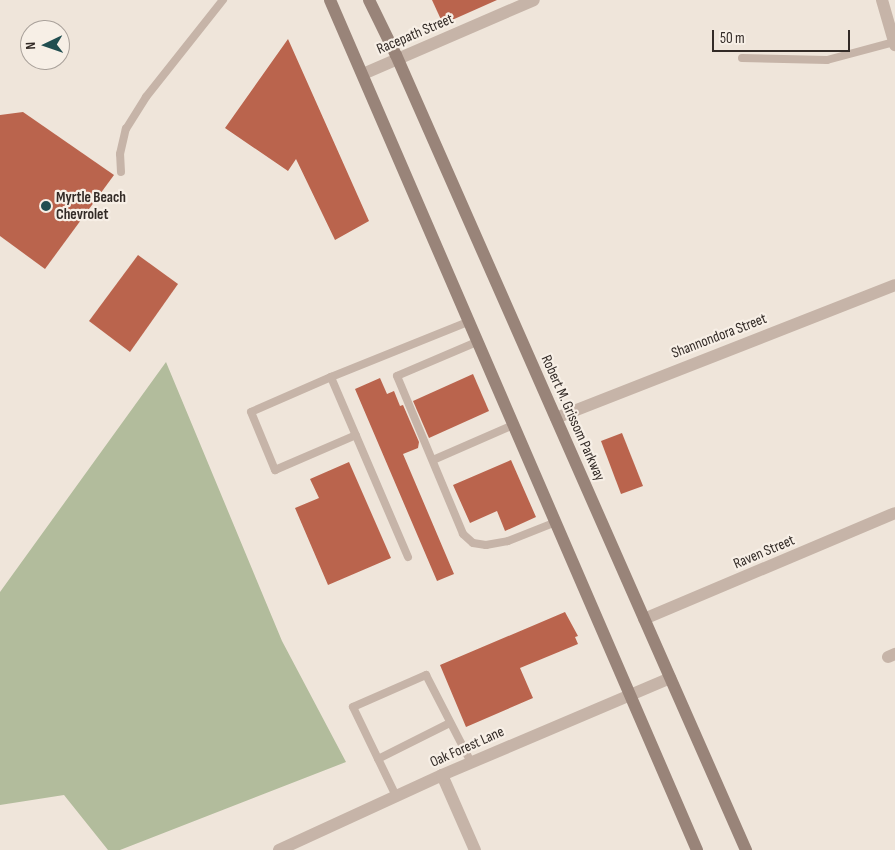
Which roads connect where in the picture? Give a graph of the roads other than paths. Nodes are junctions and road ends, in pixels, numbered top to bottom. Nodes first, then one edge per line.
1 (223, 0) edge
2 (330, 0) edge
3 (369, 0) edge
4 (534, 0) edge
5 (882, 0) edge
6 (894, 43) edge
7 (742, 58) dead end
8 (398, 59) junction
9 (364, 74) junction
10 (121, 172) dead end
11 (895, 285) edge
12 (470, 321) junction
13 (479, 341) junction
14 (331, 377) junction
15 (556, 418) junction
16 (513, 425) junction
17 (356, 435) junction
18 (434, 460) junction
19 (895, 513) edge
20 (556, 522) junction
21 (408, 557) dead end
22 (644, 619) junction
23 (670, 678) junction
24 (627, 694) junction
25 (450, 722) junction
26 (378, 759) junction
27 (471, 762) junction
28 (442, 775) junction
29 (396, 796) junction
30 (279, 850) edge
31 (475, 850) edge
32 (697, 850) edge
33 (746, 850) edge

1 - 10 lane
2 - 9 main road
3 - 8 main road, Robert M. Grissom Parkway
4 - 8 street, Racepath Street
5 - 6 street
6 - 7 lane
8 - 9 street, Racepath Street
8 - 15 main road, Robert M. Grissom Parkway
9 - 12 main road
11 - 15 street, Shannondora Street
12 - 13 main road
12 - 14 lane
13 - 16 main road
13 - 18 lane
14 - 17 lane
14 - 17 lane
15 - 22 main road, Robert M. Grissom Parkway
16 - 18 lane
16 - 20 main road
17 - 21 lane
18 - 20 lane
19 - 22 street, Raven Street
20 - 24 main road
22 - 23 main road, Robert M. Grissom Parkway
23 - 24 street, Oak Forest Lane
23 - 33 main road, Robert M. Grissom Parkway
24 - 27 street, Oak Forest Lane
24 - 32 main road
25 - 26 lane
25 - 26 lane
25 - 27 lane
26 - 29 lane
27 - 28 street, Oak Forest Lane
28 - 29 street, Oak Forest Lane
28 - 31 street
29 - 30 street, Oak Forest Lane

